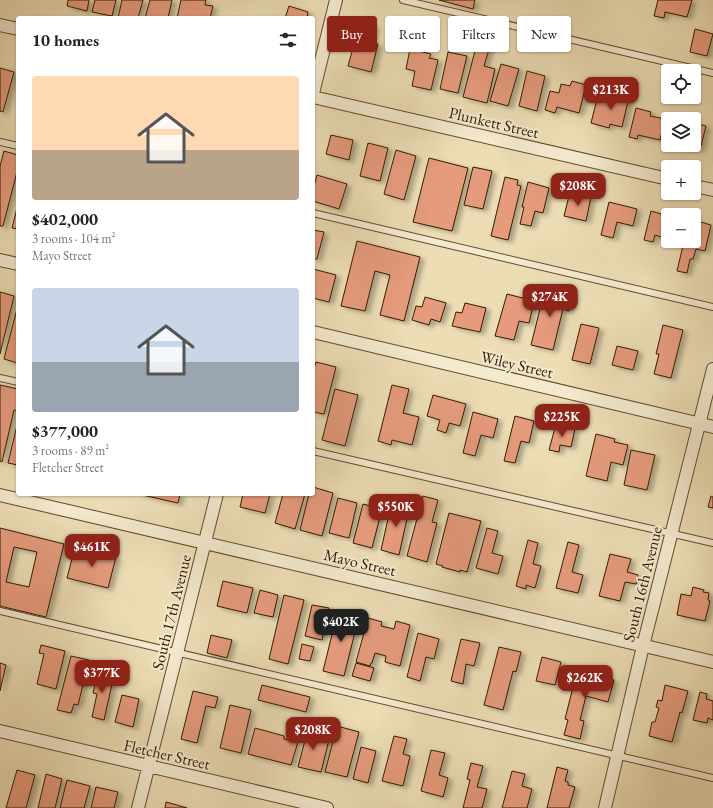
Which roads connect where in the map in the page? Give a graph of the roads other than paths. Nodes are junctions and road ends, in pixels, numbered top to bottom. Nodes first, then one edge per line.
1 (336, 0) edge
2 (403, 0) edge
3 (0, 25) edge
4 (16, 29) edge
5 (713, 72) edge
6 (315, 85) edge
7 (315, 97) edge
8 (0, 142) edge
9 (16, 146) edge
10 (661, 178) edge
11 (701, 187) edge
12 (713, 190) edge
13 (315, 213) edge
14 (0, 260) edge
15 (16, 264) edge
16 (713, 307) edge
17 (315, 332) edge
18 (713, 369) edge
19 (0, 378) edge
20 (16, 382) edge
21 (699, 424) junction
22 (713, 427) edge
23 (315, 451) edge
24 (0, 495) edge
25 (216, 496) edge
26 (671, 534) junction
27 (205, 542) junction
28 (713, 543) edge
29 (0, 611) edge
30 (643, 646) junction
31 (177, 652) junction
32 (713, 662) edge
33 (0, 731) edge
34 (617, 755) junction
35 (148, 766) junction
36 (713, 778) edge
37 (138, 808) edge
38 (327, 808) edge
39 (605, 808) edge

1 - 6 street
2 - 5 lane
3 - 4 street
7 - 10 street, Plunkett Street
8 - 9 lane
11 - 12 street
13 - 16 lane
14 - 15 street
17 - 21 street, Wiley Street
18 - 21 street, South 16th Avenue
19 - 20 lane
21 - 22 street, Wiley Street
21 - 26 street, South 16th Avenue
23 - 26 lane
24 - 27 street, Mayo Street
25 - 27 street, South 17th Avenue
26 - 28 lane
26 - 30 street, South 16th Avenue
27 - 30 street, Mayo Street
27 - 31 street, South 17th Avenue
29 - 31 lane
30 - 32 street, Mayo Street
30 - 34 street, South 16th Avenue
31 - 34 lane
31 - 35 street, South 17th Avenue
33 - 35 street, Fletcher Street
34 - 36 lane
34 - 39 street, South 16th Avenue
35 - 37 street, South 17th Avenue
35 - 38 street, Fletcher Street

